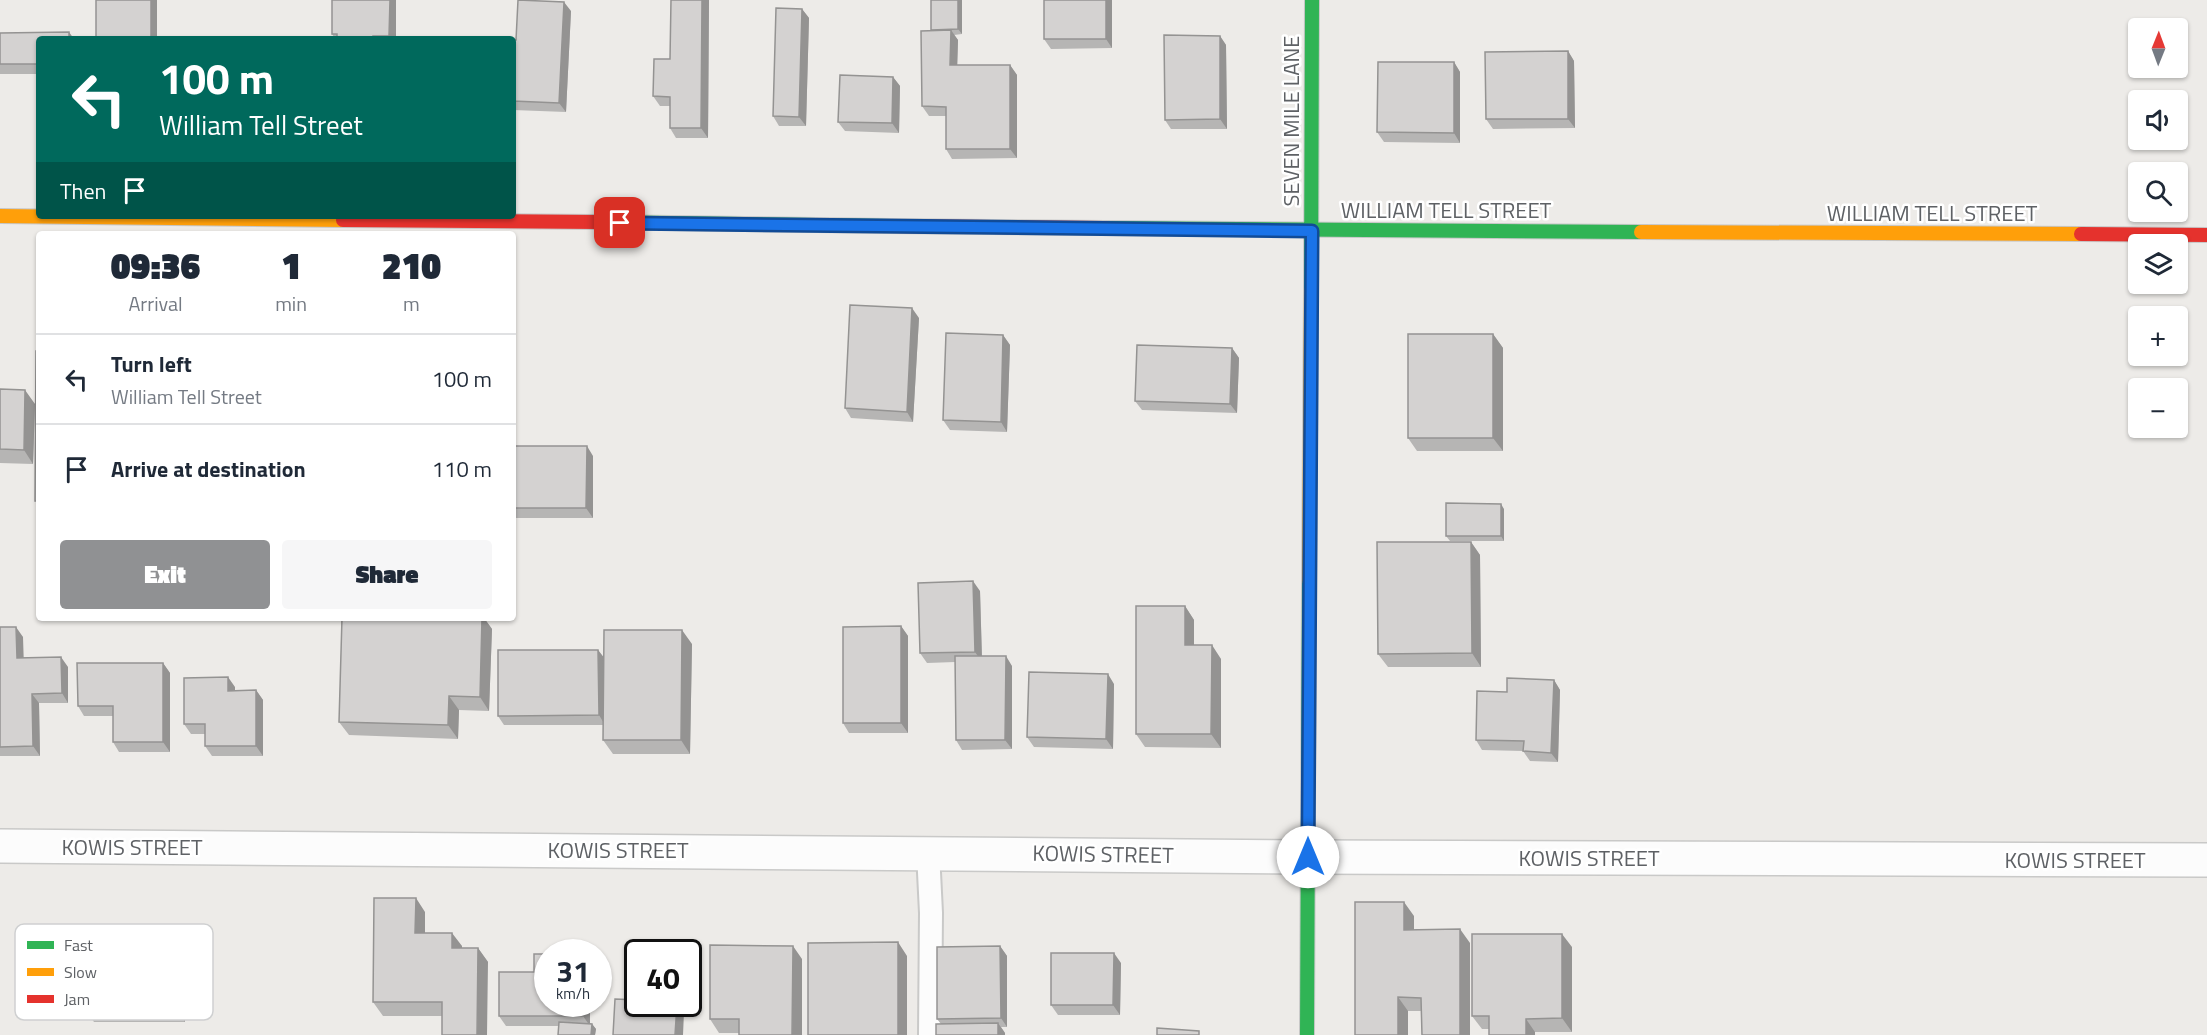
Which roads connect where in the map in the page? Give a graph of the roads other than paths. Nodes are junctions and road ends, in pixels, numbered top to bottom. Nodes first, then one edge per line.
1 (1312, 0) edge
2 (0, 216) edge
3 (36, 216) edge
4 (262, 219) edge
5 (1312, 231) junction
6 (2207, 235) edge
7 (0, 846) edge
8 (928, 852) junction
9 (1308, 857) junction
10 (2207, 860) edge
11 (930, 1035) edge
12 (1307, 1035) edge

1 - 5 street, SEVEN MILE LANE
2 - 3 street, WILLIAM TELL STREET
4 - 5 street, WILLIAM TELL STREET
5 - 6 street, WILLIAM TELL STREET
5 - 9 street, SEVEN MILE LANE
7 - 8 street, KOWIS STREET
8 - 9 street, KOWIS STREET
8 - 11 lane
9 - 10 street, KOWIS STREET
9 - 12 street, SEVEN MILE LANE

